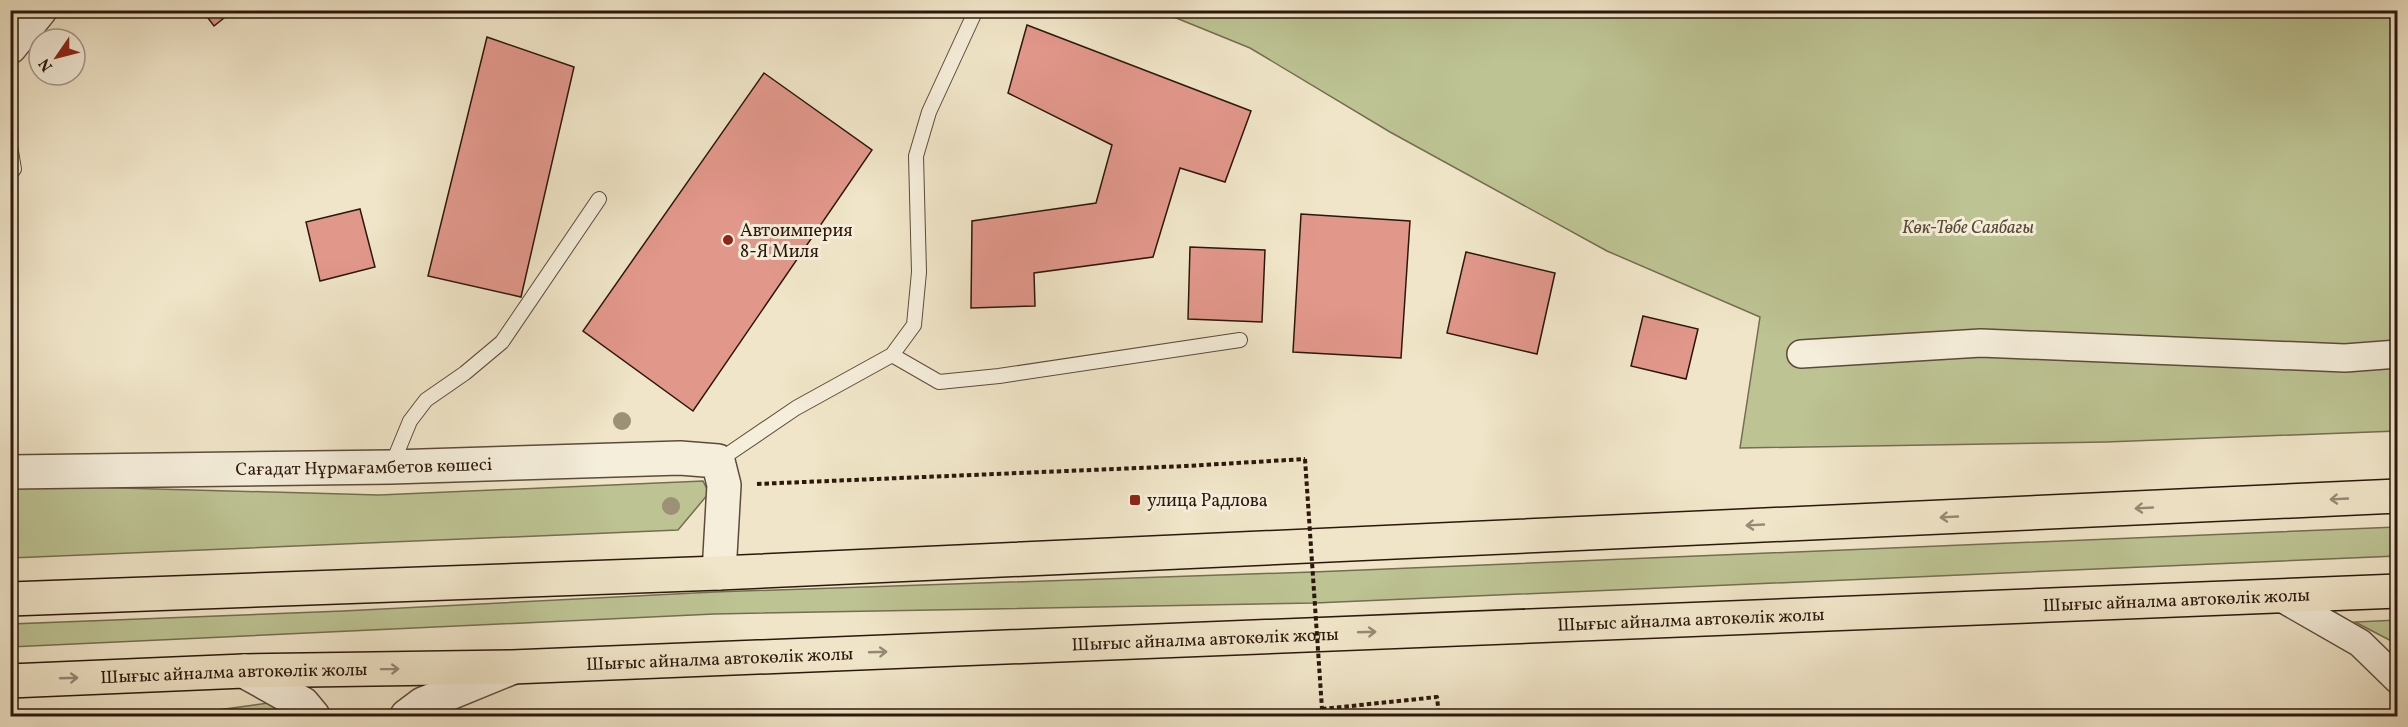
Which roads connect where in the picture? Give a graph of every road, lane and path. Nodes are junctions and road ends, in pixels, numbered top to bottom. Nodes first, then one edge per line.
1 (40, 10) edge
2 (976, 10) edge
3 (10, 46) edge
4 (10, 146) edge
5 (10, 174) edge
6 (599, 199) dead end
7 (1240, 340) dead end
8 (1801, 354) dead end
9 (2397, 354) edge
10 (892, 355) junction
11 (391, 467) junction
12 (10, 472) edge
13 (721, 473) junction
14 (2397, 496) edge
15 (719, 573) junction
16 (2397, 591) edge
17 (2278, 596) junction
18 (10, 599) edge
19 (513, 667) junction
20 (244, 671) junction
21 (2397, 680) edge
22 (10, 681) edge
23 (313, 717) edge
24 (407, 717) edge
25 (1439, 717) edge

1 - 3 street
2 - 10 lane
4 - 5 lane
6 - 11 lane
7 - 10 lane
8 - 9 street
10 - 13 lane
11 - 12 street, Сағадат Нұрмағамбетов көшесі
11 - 13 street, Сағадат Нұрмағамбетов көшесі
13 - 15 street
13 - 25 path, bridge
14 -> 15 main road
15 - 18 main road
16 - 17 main road, Шығыс айналма автокөлік жолы
19 -> 17 main road, Шығыс айналма автокөлік жолы
17 - 21 street
20 -> 19 main road, Шығыс айналма автокөлік жолы
19 - 24 street
22 -> 20 main road, Шығыс айналма автокөлік жолы
20 - 23 street

